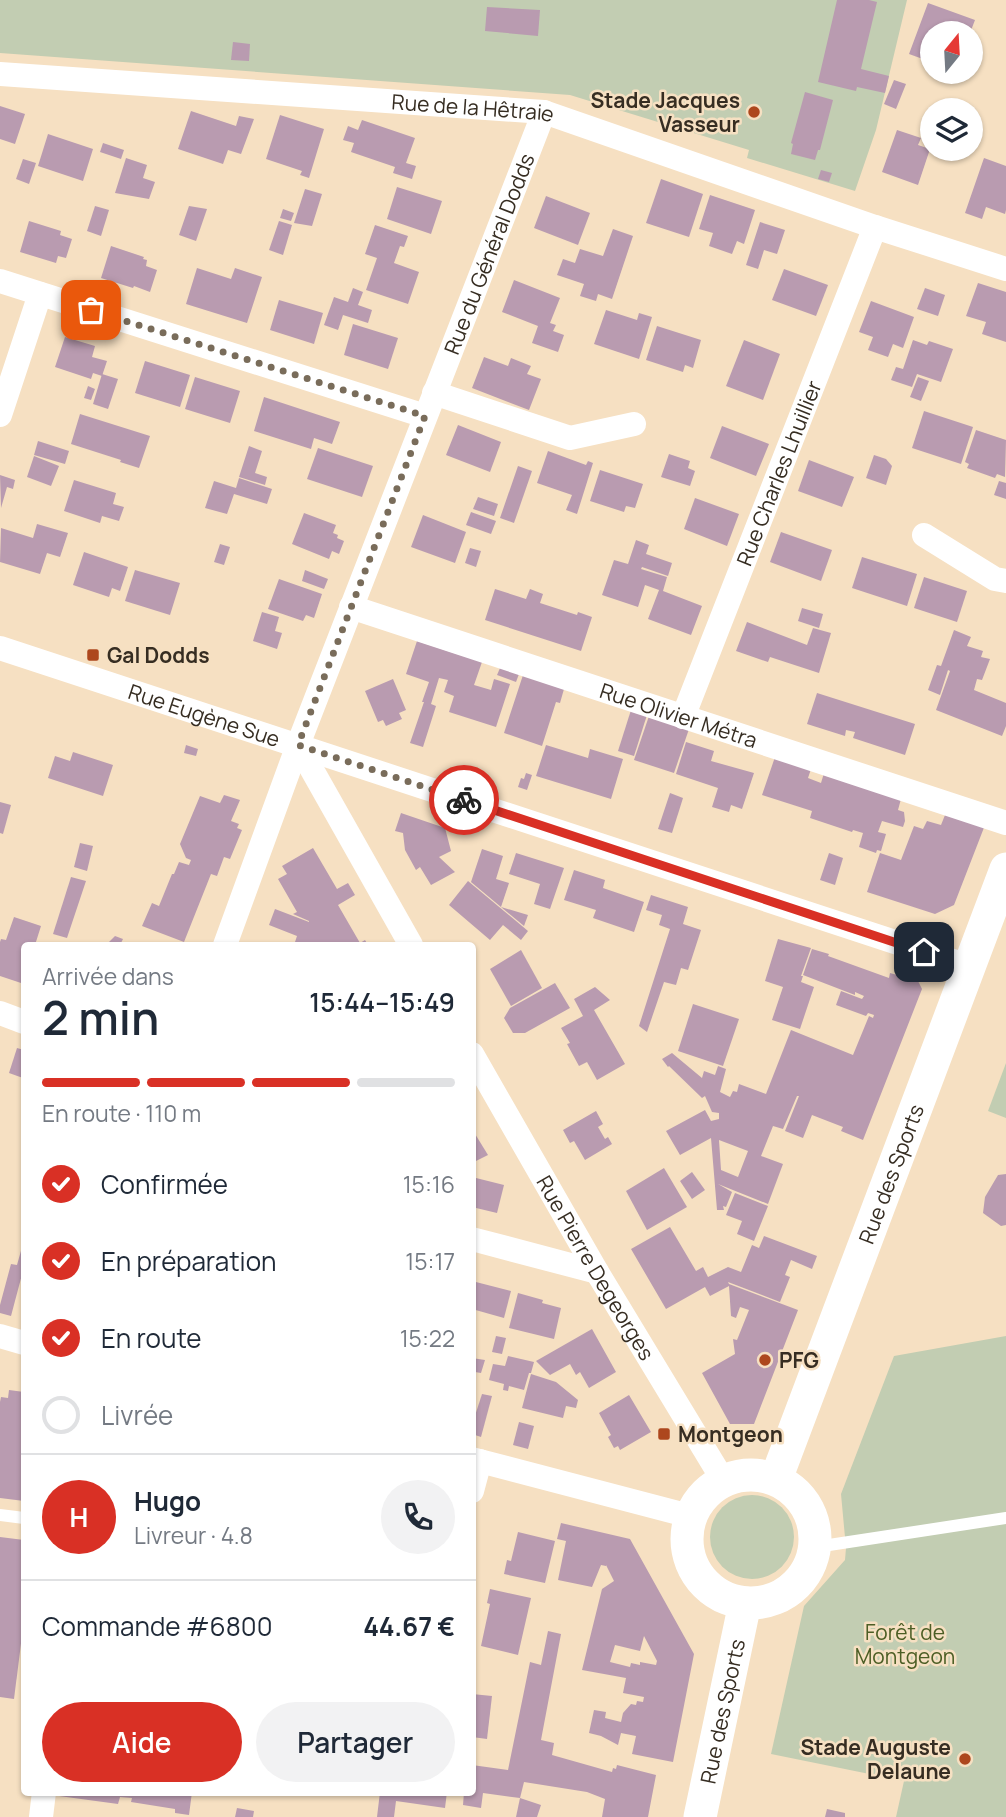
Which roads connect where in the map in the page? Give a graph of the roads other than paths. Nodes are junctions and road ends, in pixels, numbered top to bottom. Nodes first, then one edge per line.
1 (0, 74) edge
2 (544, 112) junction
3 (875, 227) junction
4 (1006, 269) edge
5 (0, 281) edge
6 (40, 294) junction
7 (429, 405) junction
8 (0, 415) edge
9 (634, 424) dead end
10 (924, 535) dead end
11 (1006, 581) edge
12 (351, 607) junction
13 (0, 648) edge
14 (683, 717) junction
15 (298, 745) junction
16 (1006, 823) edge
17 (1006, 869) edge
18 (226, 942) edge
19 (409, 942) edge
20 (968, 966) junction
21 (0, 1013) edge
22 (21, 1020) edge
23 (476, 1061) edge
24 (476, 1240) edge
25 (597, 1272) junction
26 (0, 1336) edge
27 (21, 1342) edge
28 (476, 1460) edge
29 (776, 1479) junction
30 (723, 1480) junction
31 (0, 1515) edge
32 (690, 1516) junction
33 (21, 1518) edge
34 (1006, 1518) edge
35 (816, 1547) junction
36 (744, 1603) junction
37 (44, 1796) edge
38 (41, 1817) edge
39 (699, 1817) edge

1 - 2 street, Rue de la Hêtraie
2 - 3 street, Rue de la Hêtraie
2 - 7 street, Rue du Général Dodds
3 - 4 street, Rue de la Hêtraie
3 - 14 street, Rue Charles Lhuillier
5 - 6 street
6 - 7 street
6 - 8 street
7 - 9 street
7 - 12 street, Rue du Général Dodds
10 - 11 street
12 - 14 street, Rue Olivier Métra
12 - 15 street, Rue du Général Dodds
13 - 15 street, Rue Eugène Sue
14 - 16 street, Rue Olivier Métra
15 - 18 street, Rue du Général Dodds
15 - 19 street
15 - 20 street, Rue Eugène Sue
17 - 20 street, Rue des Sports
20 - 29 street, Rue des Sports
21 - 22 street
23 - 25 street, Rue Pierre Degeorges
24 - 25 street
25 - 30 street, Rue Pierre Degeorges
26 - 27 street
28 - 32 street
29 - 30 street
29 - 35 street
30 - 32 street
31 - 33 lane
32 - 36 street
34 - 35 lane
35 - 36 street
36 - 39 street, Rue des Sports
37 - 38 street

